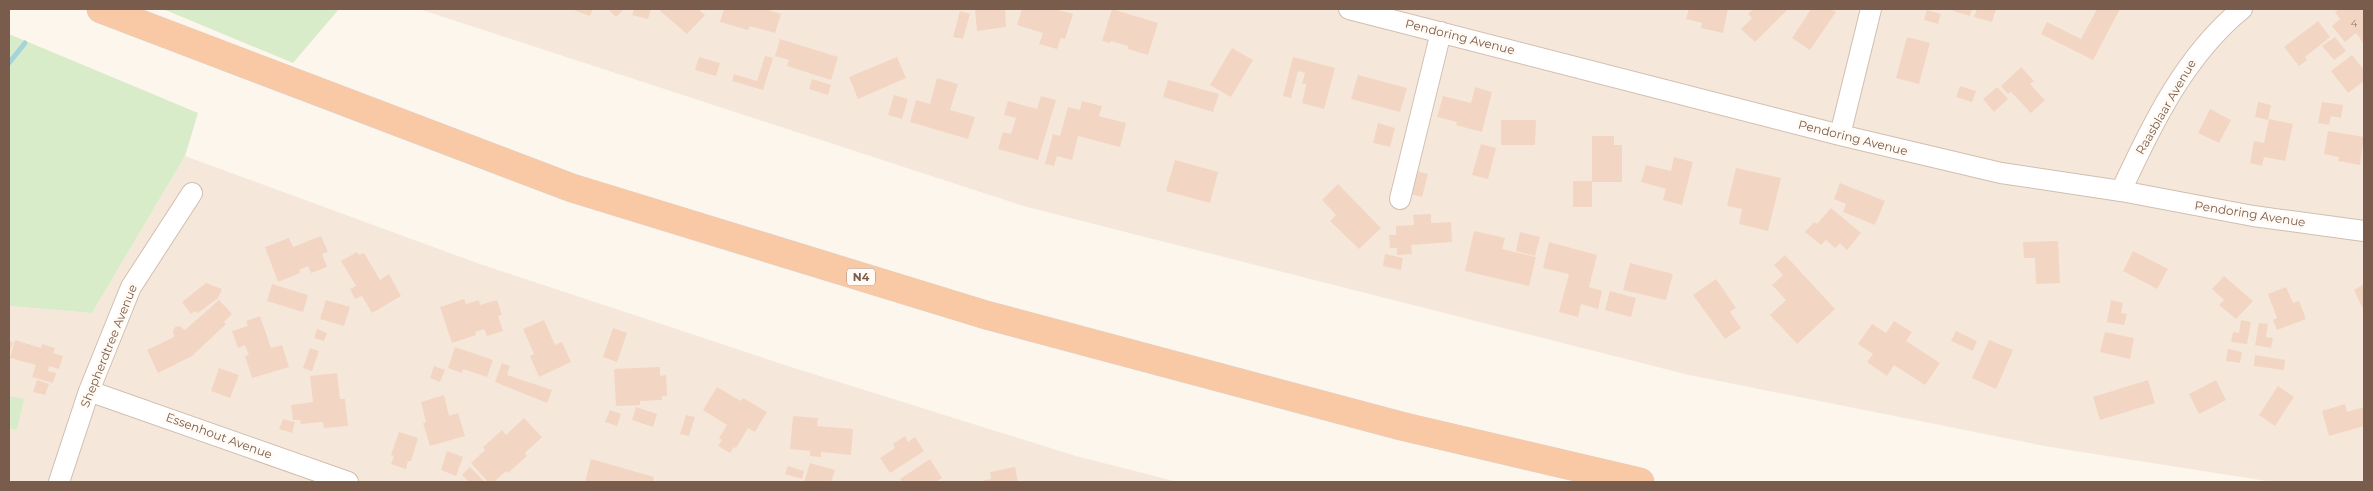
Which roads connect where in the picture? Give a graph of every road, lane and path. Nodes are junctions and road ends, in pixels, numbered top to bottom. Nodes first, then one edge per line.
1 (101, 9) edge
2 (1349, 9) edge
3 (1871, 9) edge
4 (2242, 9) edge
5 (1440, 32) junction
6 (1840, 136) junction
7 (2120, 191) junction
8 (192, 192) dead end
9 (1400, 199) dead end
10 (2364, 231) edge
11 (89, 391) junction
12 (59, 482) edge
13 (348, 482) edge
14 (1640, 482) edge

1 - 14 highway, N4
2 - 5 street, Pendoring Avenue
3 - 6 street
4 - 7 street, Raasblaar Avenue
5 - 6 street, Pendoring Avenue
5 - 9 street
6 - 7 street, Pendoring Avenue
7 - 10 street, Pendoring Avenue
8 - 11 street, Shepherdtree Avenue
11 - 12 street, Shepherdtree Avenue
11 - 13 street, Essenhout Avenue

